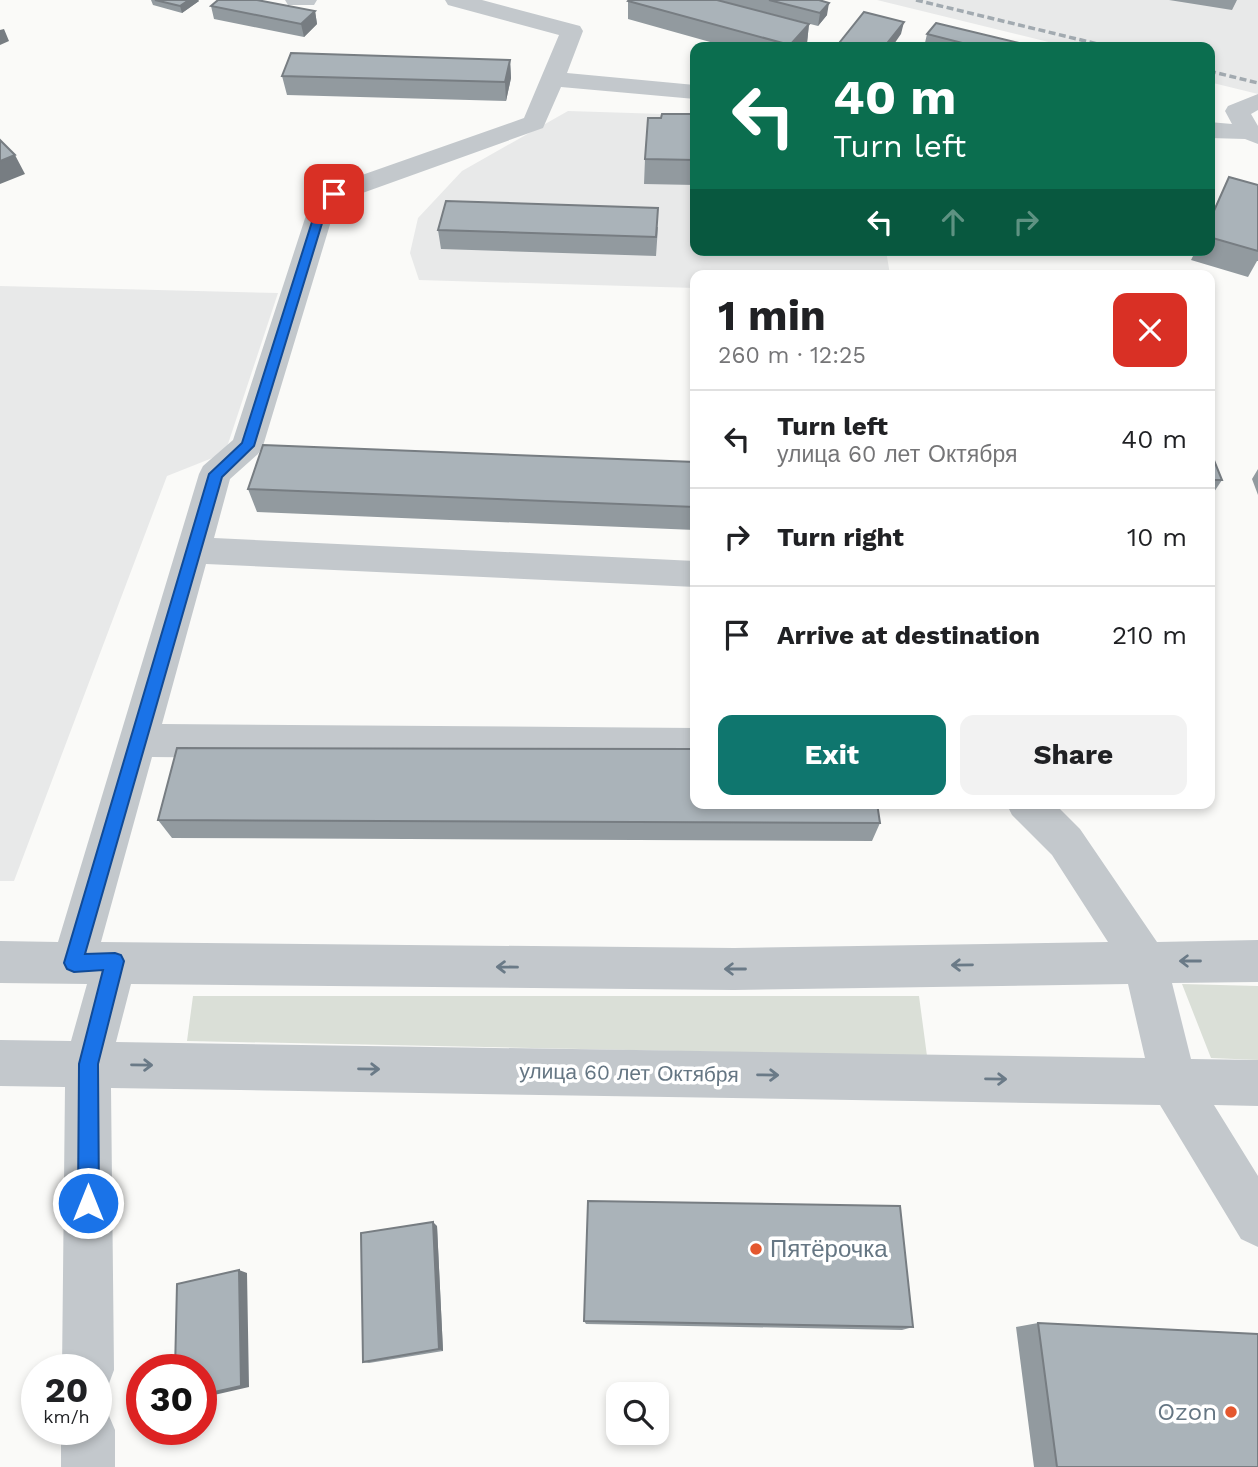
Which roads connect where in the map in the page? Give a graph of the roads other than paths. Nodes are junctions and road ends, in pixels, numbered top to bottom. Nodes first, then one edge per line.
1 (296, 0) edge
2 (306, 0) edge
3 (456, 0) edge
4 (553, 79) junction
5 (690, 92) edge
6 (1258, 101) edge
7 (1215, 131) edge
8 (1253, 134) edge
9 (194, 550) junction
10 (690, 574) edge
11 (138, 740) junction
12 (690, 745) edge
13 (1032, 809) edge
14 (1145, 961) junction
15 (1258, 961) edge
16 (0, 962) edge
17 (94, 962) junction
18 (0, 1063) edge
19 (88, 1064) junction
20 (1173, 1082) junction
21 (1258, 1083) edge
22 (1258, 1222) edge
23 (88, 1354) edge
24 (88, 1445) edge
25 (88, 1467) edge

1 - 2 street
3 - 4 street
4 - 5 street
4 - 9 street
6 - 8 street
7 - 8 street
9 - 10 street
9 - 11 street
11 - 12 street
11 - 17 street
13 - 14 street
15 -> 14 street
14 -> 17 street
14 - 20 street
16 - 17 street
17 - 19 street
18 - 19 street, улица 60 лет Октября
19 -> 20 street, улица 60 лет Октября
19 - 23 street
20 - 21 street, улица 60 лет Октября
20 - 22 street
24 - 25 street

